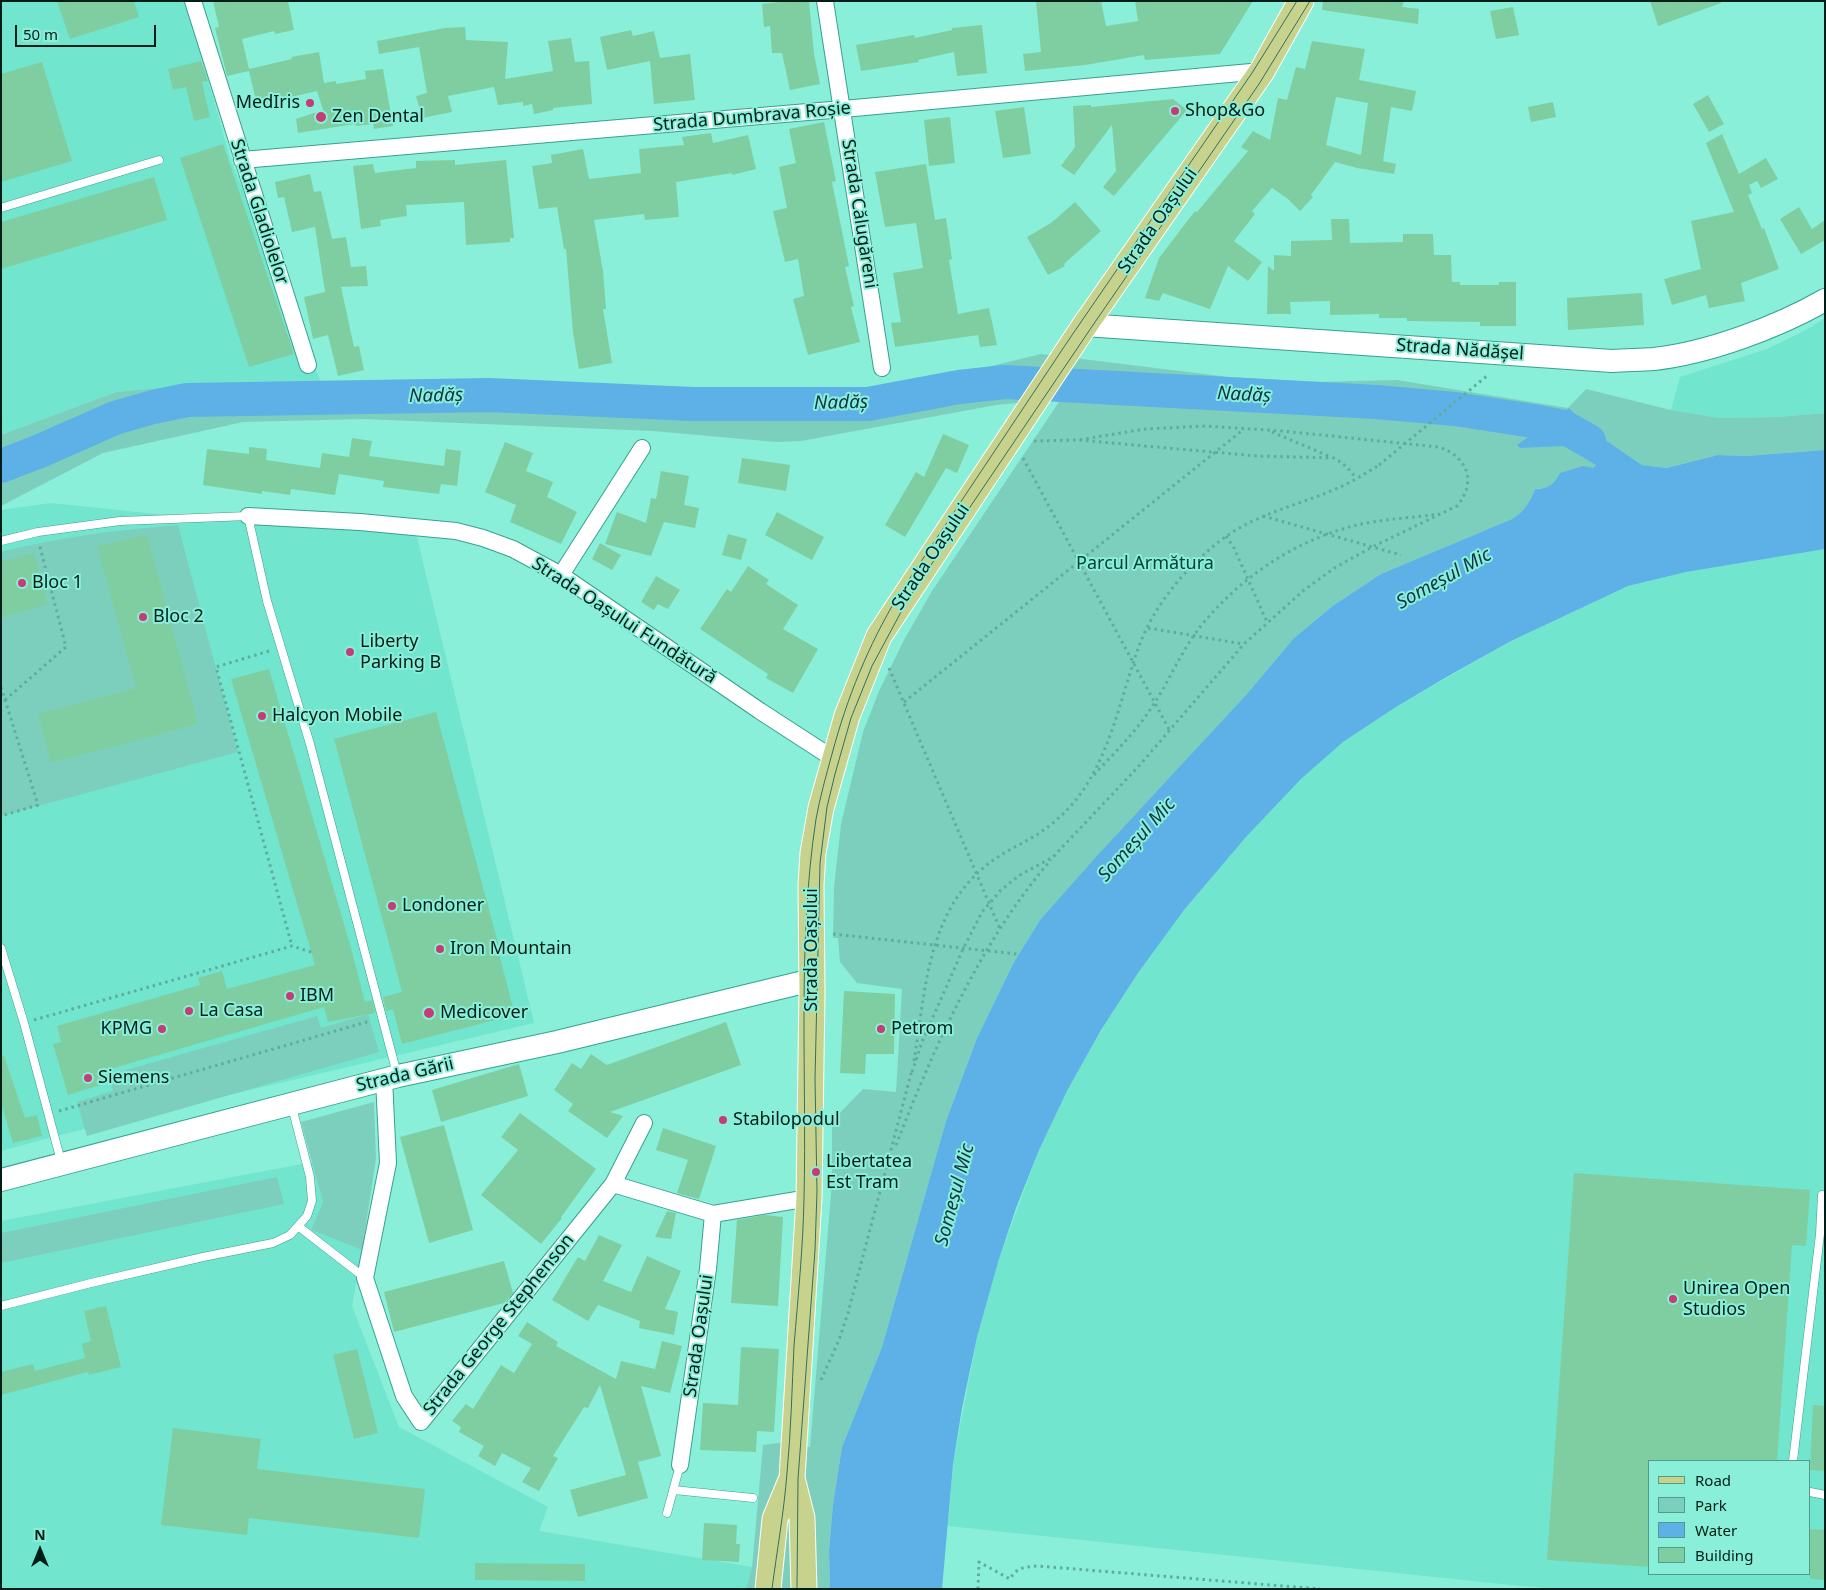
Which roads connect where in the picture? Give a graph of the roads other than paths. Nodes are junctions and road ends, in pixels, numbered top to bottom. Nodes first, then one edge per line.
1 (193, 1) edge
2 (825, 1) edge
3 (1301, 1) edge
4 (1262, 71) junction
5 (843, 109) junction
6 (159, 160) dead end
7 (242, 160) junction
8 (1, 208) edge
9 (1825, 300) edge
10 (1080, 333) junction
11 (308, 365) dead end
12 (882, 368) dead end
13 (642, 448) dead end
14 (248, 516) junction
15 (1, 541) edge
16 (561, 575) junction
17 (834, 759) junction
18 (1, 948) edge
19 (807, 981) junction
20 (391, 1078) junction
21 (291, 1104) junction
22 (644, 1123) dead end
23 (62, 1163) junction
24 (1, 1180) edge
25 (613, 1184) junction
26 (1822, 1195) dead end
27 (809, 1198) junction
28 (713, 1214) junction
29 (298, 1226) junction
30 (1822, 1234) edge
31 (364, 1278) junction
32 (1, 1306) edge
33 (1793, 1460) edge
34 (680, 1465) joint
35 (792, 1478) junction
36 (674, 1490) junction
37 (1811, 1492) edge
38 (1825, 1494) edge
39 (753, 1498) dead end
40 (667, 1513) dead end
41 (768, 1589) edge
42 (804, 1589) edge

1 - 7 street, Strada Gladiolelor
2 - 5 street, Strada Călugăreni
3 - 4 main road, Strada Oașului
4 - 5 street, Strada Dumbrava Roșie
4 - 10 main road, Strada Oașului
5 - 7 street, Strada Dumbrava Roșie
5 - 12 street, Strada Călugăreni
6 - 8 lane
7 - 11 street, Strada Gladiolelor
9 - 10 street, Strada Nădășel
10 - 17 main road, Strada Oașului
13 - 16 street
14 - 15 lane
14 - 16 street, Strada Oașului Fundătură
14 - 20 lane
16 - 17 street, Strada Oașului Fundătură
17 - 19 main road, Strada Oașului
18 - 23 lane
19 - 20 street, Strada Gării
19 - 27 main road, Strada Oașului
20 - 21 street, Strada Gării
20 - 31 street
21 - 23 street, Strada Gării
21 - 29 lane
22 - 25 street, Strada George Stephenson
23 - 24 street, Strada Gării
25 - 28 street
25 - 31 street, Strada George Stephenson
26 - 30 lane
27 - 28 street
27 - 35 main road, Strada Oașului
28 - 34 street, Strada Oașului
29 - 31 lane
29 - 32 lane
30 - 33 lane
34 - 36 lane
35 - 41 main road, Strada Oașului
35 - 42 main road, Strada Oașului
36 - 39 lane
36 - 40 lane
37 - 38 lane

